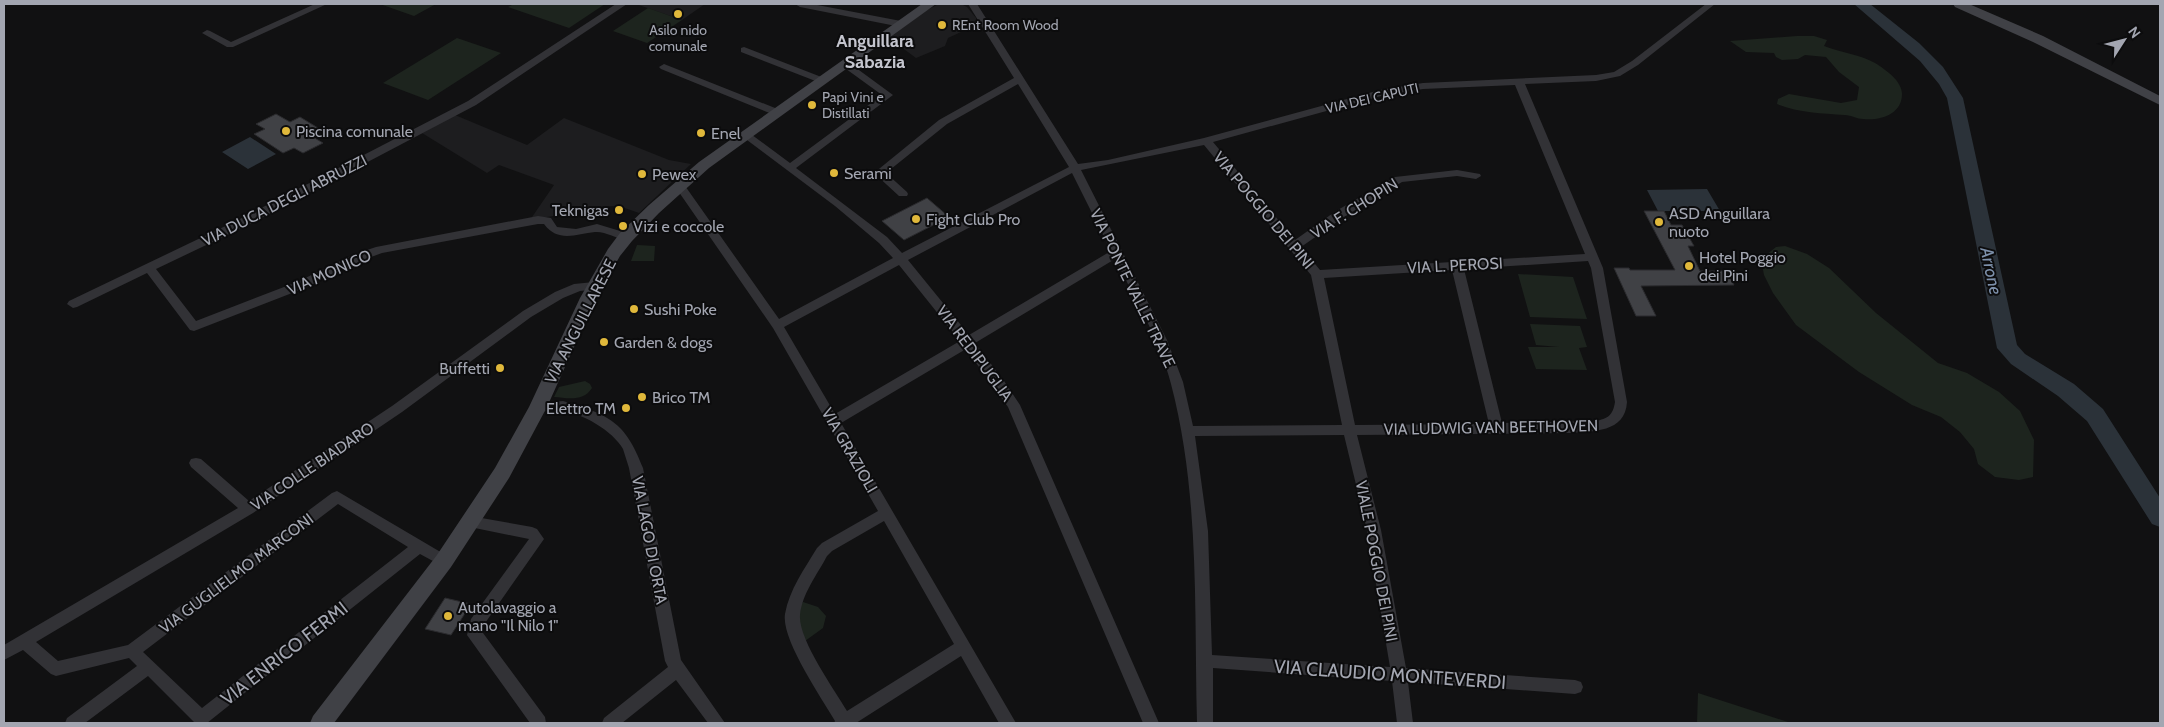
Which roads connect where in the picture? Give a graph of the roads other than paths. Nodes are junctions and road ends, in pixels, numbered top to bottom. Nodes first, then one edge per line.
1 (322, 4) edge
2 (622, 4) edge
3 (800, 4) edge
4 (930, 4) edge
5 (972, 4) edge
6 (1711, 4) edge
7 (1959, 4) edge
8 (901, 24) junction
9 (207, 33) dead end
10 (744, 50) dead end
11 (845, 64) junction
12 (664, 67) dead end
13 (1020, 79) junction
14 (821, 80) junction
15 (1519, 82) junction
16 (2160, 101) edge
17 (776, 112) junction
18 (744, 134) junction
19 (1206, 141) junction
20 (790, 168) junction
21 (1075, 168) junction
22 (1476, 176) dead end
23 (679, 186) junction
24 (903, 194) dead end
25 (626, 238) junction
26 (1294, 246) junction
27 (1117, 253) junction
28 (1593, 257) junction
29 (901, 260) junction
30 (1457, 265) junction
31 (148, 267) junction
32 (1317, 274) junction
33 (594, 286) junction
34 (73, 304) dead end
35 (777, 325) junction
36 (968, 342) junction
37 (538, 407) junction
38 (834, 421) junction
39 (1497, 428) junction
40 (1349, 429) junction
41 (1188, 431) junction
42 (196, 463) dead end
43 (248, 509) junction
44 (886, 513) junction
45 (470, 522) junction
46 (419, 546) junction
47 (444, 561) junction
48 (24, 641) junction
49 (963, 646) junction
50 (132, 651) junction
51 (4, 653) edge
52 (1205, 661) junction
53 (148, 667) junction
54 (677, 669) junction
55 (1399, 675) junction
56 (1575, 688) dead end
57 (539, 722) edge
58 (73, 723) edge
59 (321, 723) edge
60 (610, 723) edge
61 (718, 723) edge
62 (843, 723) edge
63 (1008, 723) edge
64 (1151, 723) edge
65 (1204, 723) edge
66 (1406, 723) edge

1 - 9 street
2 - 31 street, VIA DUCA DEGLI ABRUZZI
3 - 8 street
4 - 8 main road, VIA ANGUILLARESE
5 - 13 street, VIA PONTE VALLE TRAVE
6 - 15 street, VIA DEI CAPUTI
7 - 16 main road
8 - 11 main road, VIA ANGUILLARESE
10 - 14 street
11 - 14 main road, VIA ANGUILLARESE
11 - 20 street
12 - 17 street
13 - 21 street, VIA PONTE VALLE TRAVE
13 - 24 street
14 - 17 main road, VIA ANGUILLARESE
15 - 19 street, VIA DEI CAPUTI
15 - 28 street, VIA LUDWIG VAN BEETHOVEN
17 - 18 main road, VIA ANGUILLARESE
18 - 20 street, VIA REDIPUGLIA
18 - 23 main road, VIA ANGUILLARESE
19 - 21 street, VIA DEI CAPUTI
19 - 26 street, VIA POGGIO DEI PINI
20 - 29 street, VIA REDIPUGLIA
21 - 27 street, VIA PONTE VALLE TRAVE
21 - 29 street, VIA DEI CAPUTI
22 - 26 street, VIA F. CHOPIN
23 - 25 main road, VIA ANGUILLARESE
23 - 35 street, VIA GRAZIOLI
25 - 31 street, VIA MONICO
25 - 33 main road, VIA ANGUILLARESE
26 - 32 street, VIA POGGIO DEI PINI
27 - 36 street
27 - 41 street, VIA PONTE VALLE TRAVE
28 - 30 street, VIA L. PEROSI
28 - 39 street, VIA LUDWIG VAN BEETHOVEN
29 - 35 street, VIA DEI CAPUTI
29 - 36 street, VIA REDIPUGLIA
30 - 32 street, VIA L. PEROSI
30 - 39 street
31 - 34 street, VIA DUCA DEGLI ABRUZZI
32 - 40 street, VIA POGGIO DEI PINI
33 - 37 main road, VIA ANGUILLARESE
33 - 43 street, VIA COLLE BIADARO
35 - 38 street, VIA GRAZIOLI
36 - 38 street
36 - 64 street, VIA REDIPUGLIA
37 - 45 main road, VIA ANGUILLARESE
37 - 54 street, VIA LAGO DI ORTA
38 - 44 street, VIA GRAZIOLI
39 - 40 street, VIA LUDWIG VAN BEETHOVEN
40 - 41 street, VIA LUDWIG VAN BEETHOVEN
40 - 55 street, VIALE POGGIO DEI PINI
41 - 52 street, VIA PONTE VALLE TRAVE
42 - 43 street
43 - 48 street, VIA COLLE BIADARO
44 - 49 street, VIA GRAZIOLI
44 - 62 street
45 - 47 main road, VIA ANGUILLARESE
45 - 57 street
46 - 47 street, VIA GUGLIELMO MARCONI
46 - 50 street, VIA GUGLIELMO MARCONI
46 - 53 street, VIA ENRICO FERMI
47 - 59 main road, VIA ANGUILLARESE
48 - 50 street, VIA GUGLIELMO MARCONI
48 - 51 street, VIA COLLE BIADARO
49 - 62 street
49 - 63 street, VIA GRAZIOLI
50 - 53 street, VIA ENRICO FERMI
52 - 55 street, VIA CLAUDIO MONTEVERDI
52 - 65 street, VIA PONTE VALLE TRAVE
53 - 58 street
54 - 60 street
54 - 61 street, VIA LAGO DI ORTA
55 - 56 street, VIA CLAUDIO MONTEVERDI
55 - 66 street, VIALE POGGIO DEI PINI

